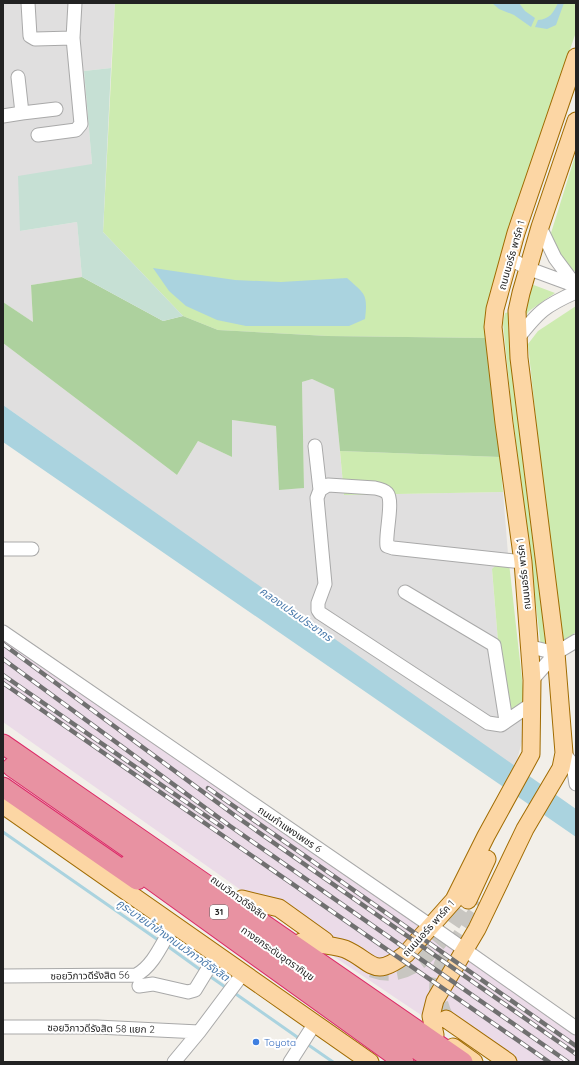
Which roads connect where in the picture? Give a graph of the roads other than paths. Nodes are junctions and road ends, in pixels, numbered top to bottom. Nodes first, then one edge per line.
1 (28, 3) edge
2 (75, 3) edge
3 (73, 38) junction
4 (576, 57) edge
5 (18, 77) dead end
6 (56, 109) dead end
7 (22, 113) junction
8 (3, 116) edge
9 (576, 121) edge
10 (38, 135) dead end
11 (516, 233) junction
12 (538, 235) junction
13 (509, 258) junction
14 (527, 268) junction
15 (576, 286) edge
16 (576, 292) edge
17 (495, 309) junction
18 (517, 311) junction
19 (518, 338) junction
20 (315, 446) dead end
21 (320, 490) junction
22 (3, 549) edge
23 (32, 549) dead end
24 (523, 562) junction
25 (405, 592) dead end
26 (3, 632) edge
27 (576, 641) edge
28 (530, 647) junction
29 (556, 653) junction
30 (532, 680) junction
31 (533, 703) junction
32 (506, 721) junction
33 (3, 734) edge
34 (3, 744) edge
35 (3, 760) edge
36 (562, 760) junction
37 (3, 773) edge
38 (576, 784) edge
39 (3, 787) edge
40 (3, 805) edge
41 (500, 813) junction
42 (525, 829) junction
43 (242, 898) junction
44 (431, 926) junction
45 (170, 930) junction
46 (325, 941) dead end
47 (301, 942) junction
48 (465, 949) junction
49 (214, 960) junction
50 (3, 976) edge
51 (239, 978) junction
52 (139, 986) dead end
53 (446, 1019) tunnel mouth
54 (3, 1027) edge
55 (576, 1028) edge
56 (311, 1029) junction
57 (200, 1032) junction
58 (435, 1035) junction
59 (174, 1062) edge
60 (290, 1062) edge
61 (370, 1062) edge
62 (387, 1062) edge
63 (404, 1062) edge
64 (435, 1062) edge
65 (462, 1062) edge
66 (474, 1062) edge
67 (508, 1062) edge

1 - 3 street
2 - 3 street
3 - 10 street
4 - 11 main road, ถนนนอร์ธ พาร์ค 1
5 - 7 street
6 - 7 street
7 - 8 street
9 - 12 main road, ถนนนอร์ธ พาร์ค 1
11 - 12 street
11 - 13 main road, ถนนนอร์ธ พาร์ค 1
12 - 14 main road, ถนนนอร์ธ พาร์ค 1
12 - 15 street
13 - 14 street
13 - 17 main road, ถนนนอร์ธ พาร์ค 1
14 - 15 street
14 - 18 main road, ถนนนอร์ธ พาร์ค 1
16 - 19 street
17 - 18 street
17 - 24 main road, ถนนนอร์ธ พาร์ค 1
18 - 19 main road, ถนนนอร์ธ พาร์ค 1
19 - 29 main road, ถนนนอร์ธ พาร์ค 1
20 - 21 street
21 - 24 street
21 - 32 street
22 - 23 street
24 - 28 main road, ถนนนอร์ธ พาร์ค 1
25 - 32 street
26 - 44 street, ถนนกำแพงเพชร 6
27 - 29 street
28 - 29 street
28 - 30 main road, ถนนนอร์ธ พาร์ค 1
29 - 30 street
29 - 36 main road, ถนนนอร์ธ พาร์ค 1
30 - 31 main road, ถนนนอร์ธ พาร์ค 1
31 - 32 street
31 - 41 main road, ถนนนอร์ธ พาร์ค 1
33 - 43 main road, ถนนวิภาวดีรังสิต / 31
34 - 65 highway, ถนนวิภาวดีรังสิต / 31
35 - 64 highway, ทางยกระดับอุตราภิมุข / 31
36 - 38 street
36 - 42 main road
37 - 63 highway, ทางยกระดับอุตราภิมุข / 31
39 - 62 highway, 31
40 - 45 main road
41 - 42 main road
41 - 44 main road, ถนนนอร์ธ พาร์ค 1
42 - 48 main road
43 - 46 main road
43 - 47 main road, ถนนวิภาวดีรังสิต / 31
44 - 47 main road, ถนนนอร์ธ พาร์ค 1
44 - 48 street, ถนนกำแพงเพชร 6
45 - 49 main road
45 - 50 street, ซอยวิภาวดีรังสิต 56
47 - 58 main road, ถนนวิภาวดีรังสิต / 31
48 - 55 street, ถนนกำแพงเพชร 6
48 - 58 main road
49 - 51 main road
49 - 52 street
51 - 56 main road
51 - 57 street
53 - 67 main road
54 - 57 street, ซอยวิภาวดีรังสิต 58 แยก 2
56 - 60 street
56 - 61 main road
57 - 59 street
58 - 66 main road, ถนนวิภาวดีรังสิต / 31

